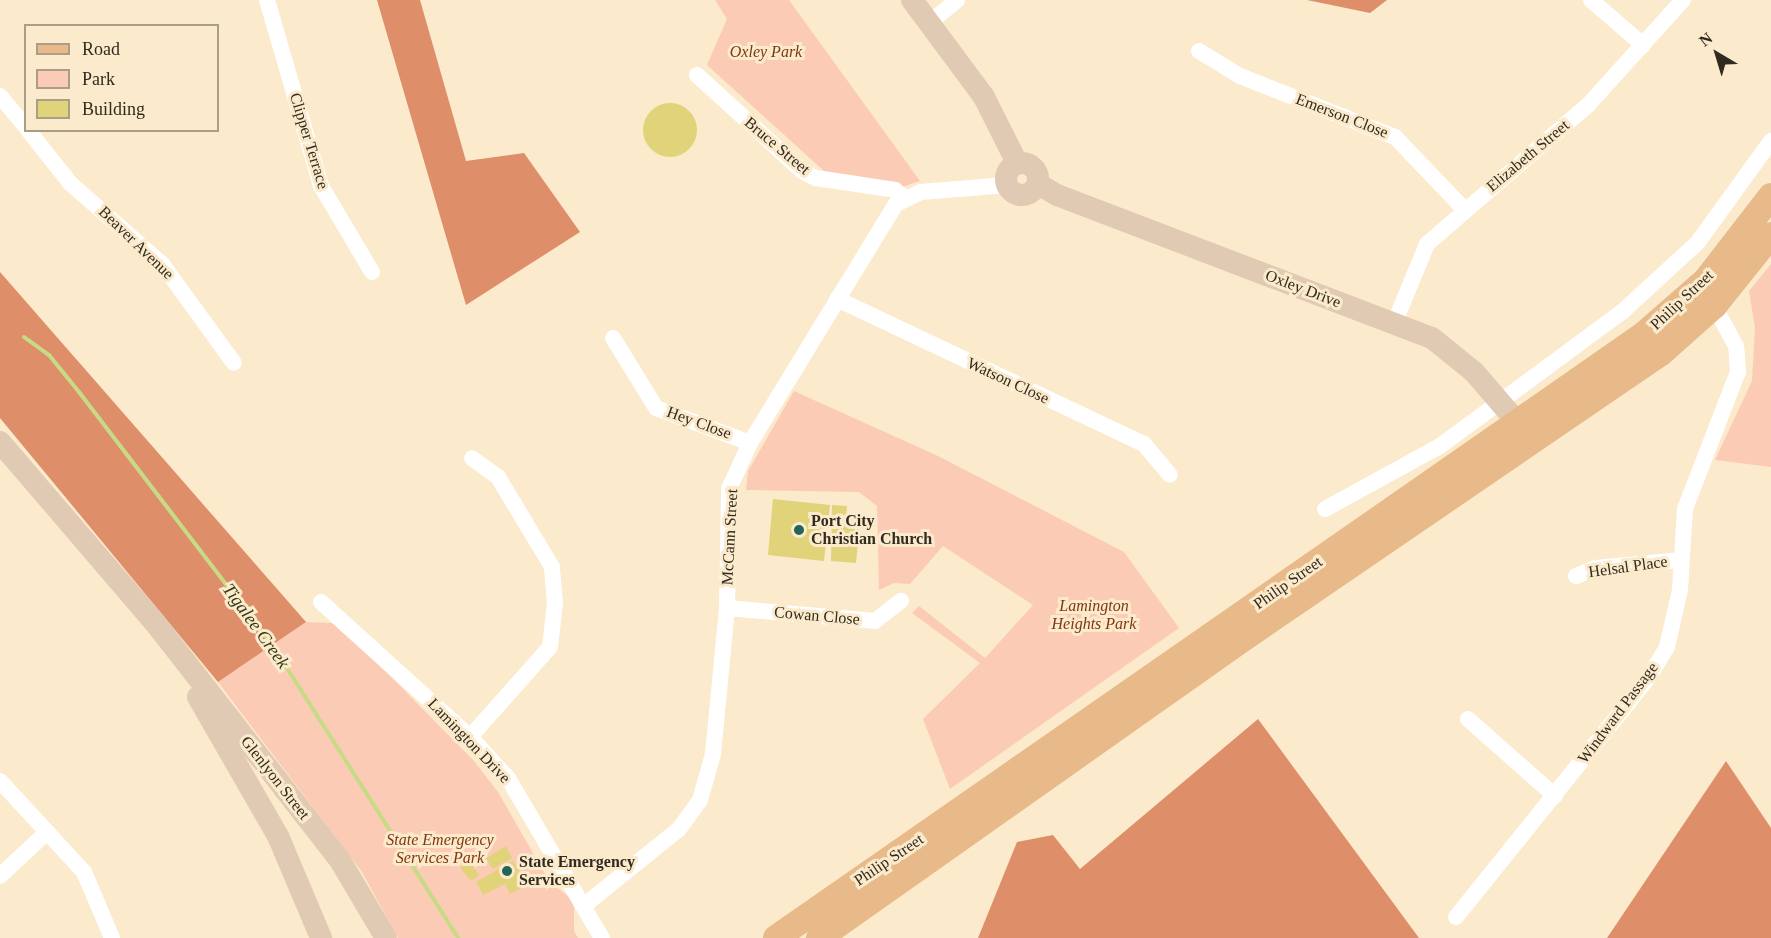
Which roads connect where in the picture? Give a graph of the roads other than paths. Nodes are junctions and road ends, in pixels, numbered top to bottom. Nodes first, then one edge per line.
1 (267, 0) edge
2 (912, 0) edge
3 (957, 0) edge
4 (1591, 0) edge
5 (1683, 0) edge
6 (929, 23) junction
7 (1643, 45) junction
8 (1199, 51) dead end
9 (697, 75) dead end
10 (0, 96) edge
11 (24, 125) edge
12 (29, 132) edge
13 (1771, 141) edge
14 (1017, 163) junction
15 (1038, 184) junction
16 (1007, 185) junction
17 (1771, 196) edge
18 (904, 197) junction
19 (1464, 209) junction
20 (1771, 235) edge
21 (372, 272) dead end
22 (837, 299) junction
23 (1714, 306) junction
24 (1394, 324) junction
25 (613, 338) dead end
26 (234, 363) dead end
27 (1502, 402) junction
28 (1519, 422) junction
29 (0, 442) edge
30 (750, 443) junction
31 (1534, 443) junction
32 (472, 458) dead end
33 (1170, 475) dead end
34 (1325, 508) dead end
35 (1681, 560) junction
36 (1576, 576) dead end
37 (901, 601) dead end
38 (321, 602) dead end
39 (727, 608) junction
40 (156, 624) junction
41 (1468, 719) dead end
42 (470, 737) junction
43 (0, 781) edge
44 (1555, 796) junction
45 (47, 832) junction
46 (0, 876) edge
47 (586, 904) junction
48 (1456, 917) dead end
49 (112, 938) edge
50 (321, 938) edge
51 (386, 938) edge
52 (602, 938) edge
53 (776, 938) edge
54 (819, 938) edge

1 - 21 street, Clipper Terrace
2 - 6 main road
3 - 6 street
4 - 7 street
5 - 7 street, Elizabeth Street
6 - 14 main road
7 - 19 street, Elizabeth Street
8 - 19 street, Emerson Close
9 - 18 street, Bruce Street
10 - 11 street, Beaver Avenue
12 - 26 street, Beaver Avenue
13 - 27 street
14 - 15 main road
14 - 16 main road
15 - 16 main road
15 - 24 main road, Oxley Drive
16 - 18 street
17 - 28 main road, Philip Street
18 - 22 street, McCann Street
19 - 24 street, Elizabeth Street
20 - 23 main road, Philip Street
22 - 30 street, McCann Street
22 - 33 street, Watson Close
23 - 31 main road, Philip Street
23 - 35 street, Windward Passage
24 - 27 main road, Oxley Drive
25 - 30 street, Hey Close
27 - 28 main road, Oxley Drive
27 - 34 street
28 - 31 main road, Oxley Drive
28 - 53 main road, Philip Street
29 - 40 main road, Glenlyon Street
30 - 39 street, McCann Street
31 - 54 main road, Philip Street
32 - 42 street
35 - 36 street, Helsal Place
35 - 44 street, Windward Passage
37 - 39 street, Cowan Close
38 - 42 street, Lamington Drive
39 - 47 street, McCann Street
40 - 50 main road, Glenlyon Street
40 - 51 main road, Glenlyon Street
41 - 44 street
42 - 47 street, Lamington Drive
43 - 45 street
44 - 48 street, Windward Passage
45 - 46 street
45 - 49 street
47 - 52 street, Lamington Drive

